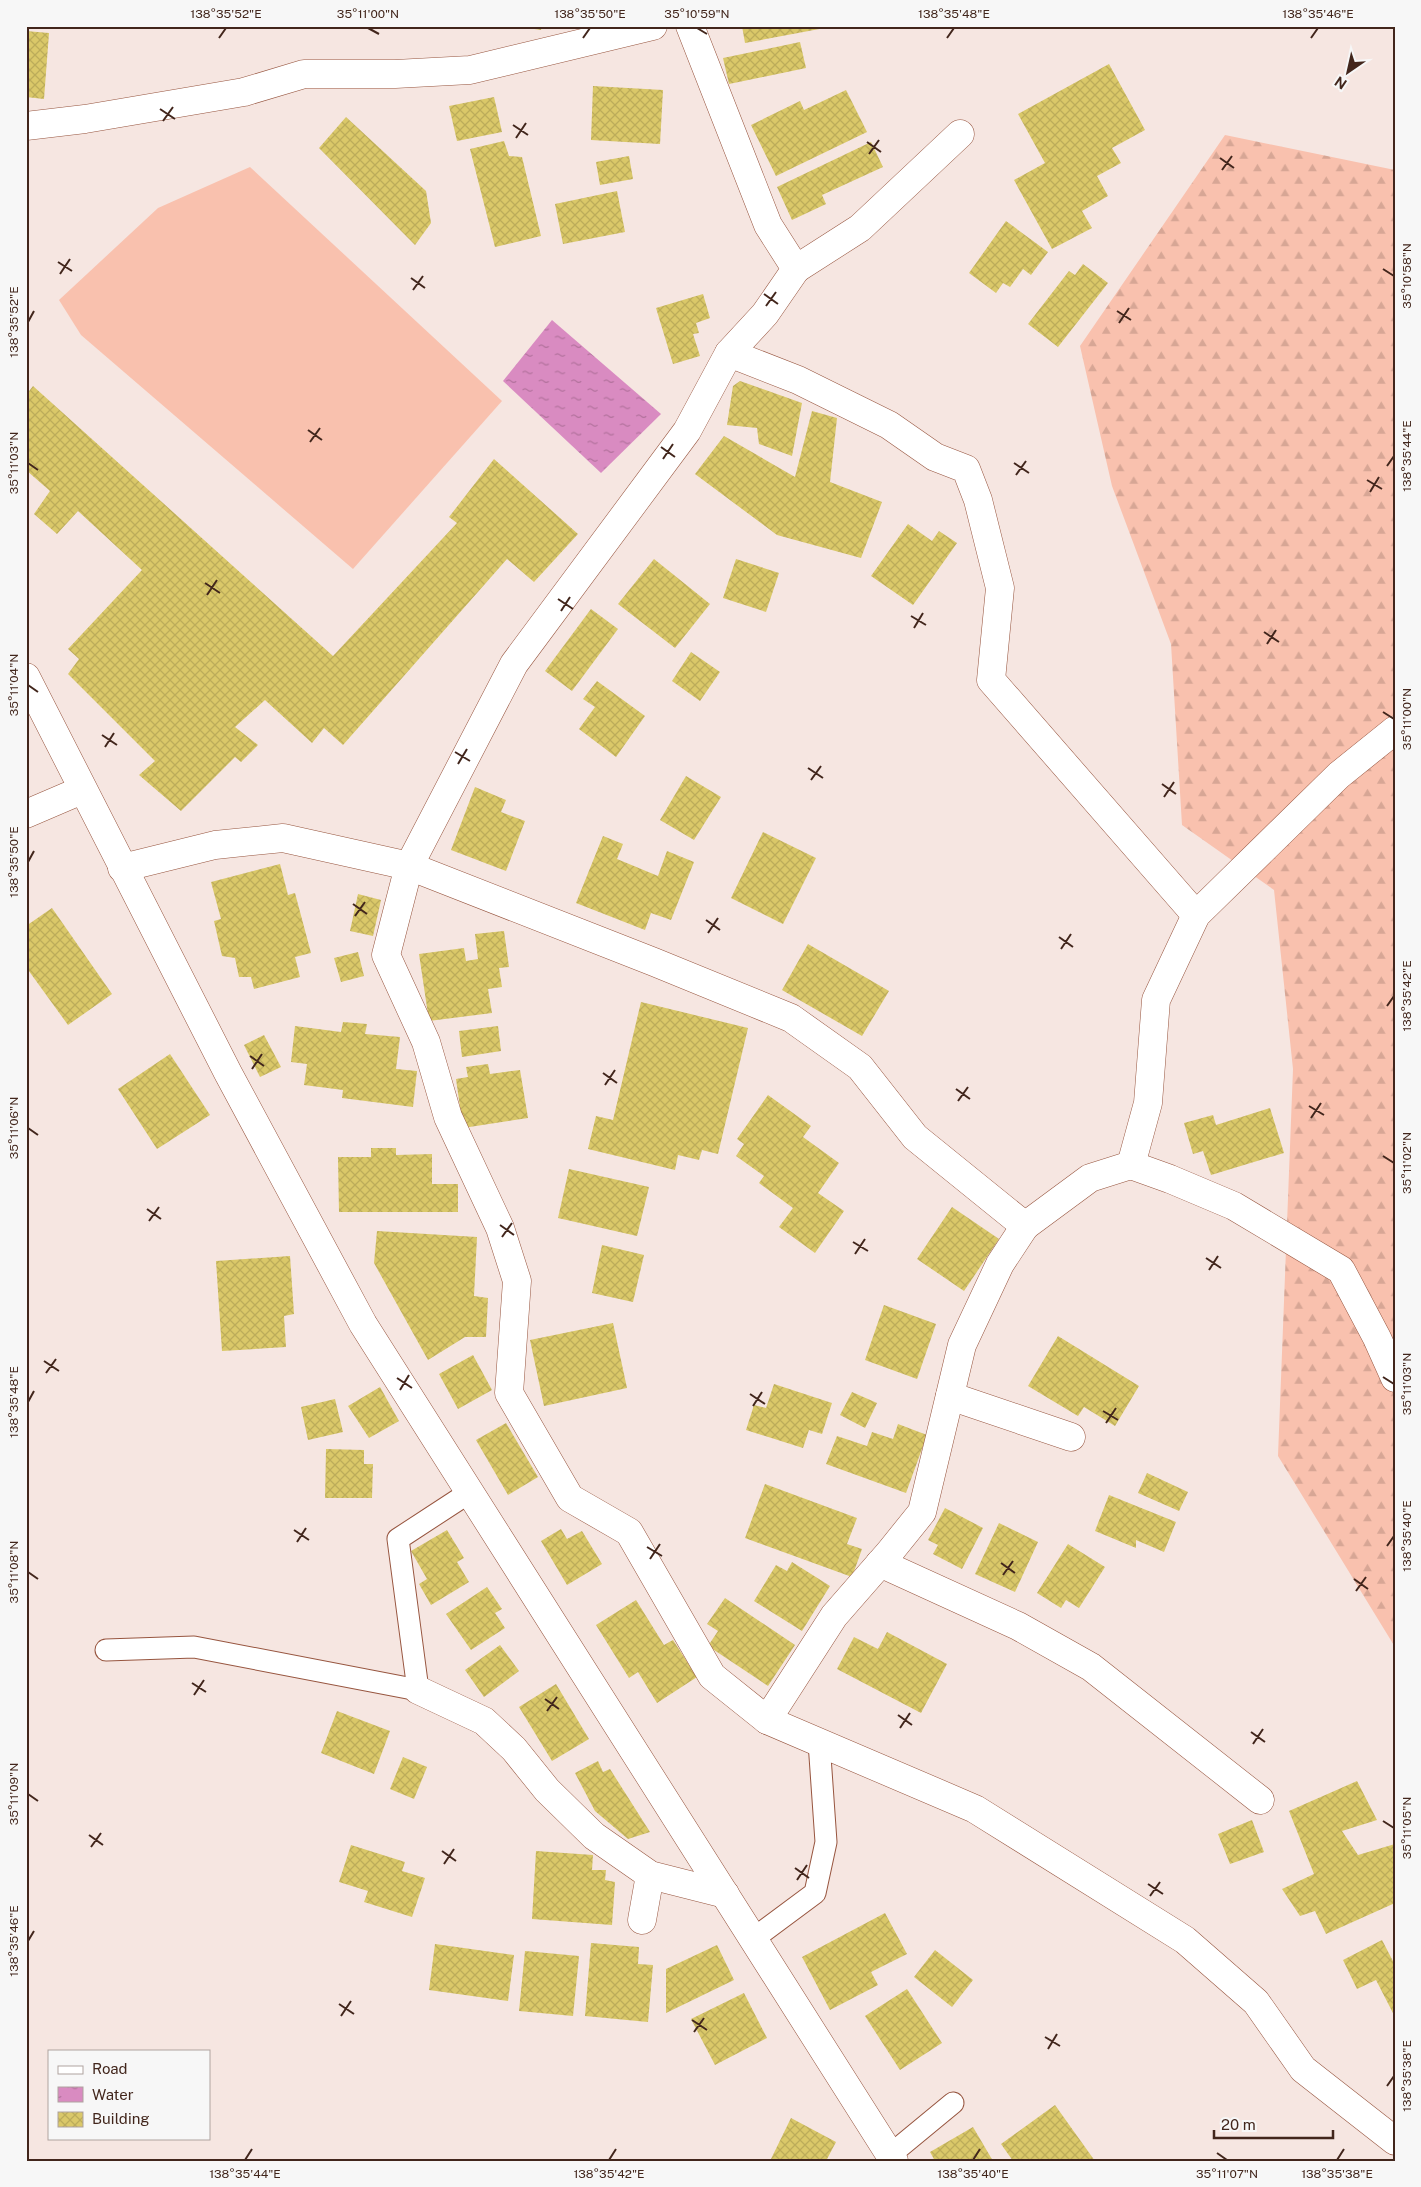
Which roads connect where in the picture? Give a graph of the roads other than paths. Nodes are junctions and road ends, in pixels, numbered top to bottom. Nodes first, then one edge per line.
1 (653, 26) edge
2 (690, 26) edge
3 (26, 126) edge
4 (960, 134) dead end
5 (796, 269) junction
6 (729, 353) junction
7 (26, 678) edge
8 (1395, 730) edge
9 (82, 790) junction
10 (26, 814) edge
11 (409, 866) junction
12 (122, 868) junction
13 (1196, 915) junction
14 (1132, 1165) junction
15 (1025, 1226) junction
16 (1395, 1378) edge
17 (950, 1396) junction
18 (1072, 1436) dead end
19 (470, 1492) junction
20 (880, 1563) junction
21 (106, 1650) dead end
22 (418, 1690) junction
23 (768, 1720) junction
24 (819, 1742) junction
25 (1260, 1800) dead end
26 (650, 1875) junction
27 (725, 1894) junction
28 (642, 1920) dead end
29 (753, 1939) junction
30 (953, 2103) dead end
31 (1395, 2141) edge
32 (892, 2158) edge

1 - 3 street
2 - 5 street
4 - 5 street
5 - 6 street
6 - 11 street
6 - 13 street
7 - 9 street
8 - 13 street
9 - 10 street
9 - 12 street
11 - 12 street
11 - 15 street
11 - 23 street
12 - 19 street
13 - 14 street
14 - 15 street
14 - 16 street
15 - 17 street
17 - 18 street
17 - 20 street
19 - 22 lane
19 - 27 street
20 - 23 street
20 - 25 street
21 - 22 lane
22 - 26 street
23 - 24 street
24 - 29 lane
24 - 31 street
26 - 27 street
26 - 28 street
27 - 29 street
29 - 32 street
30 - 32 lane

